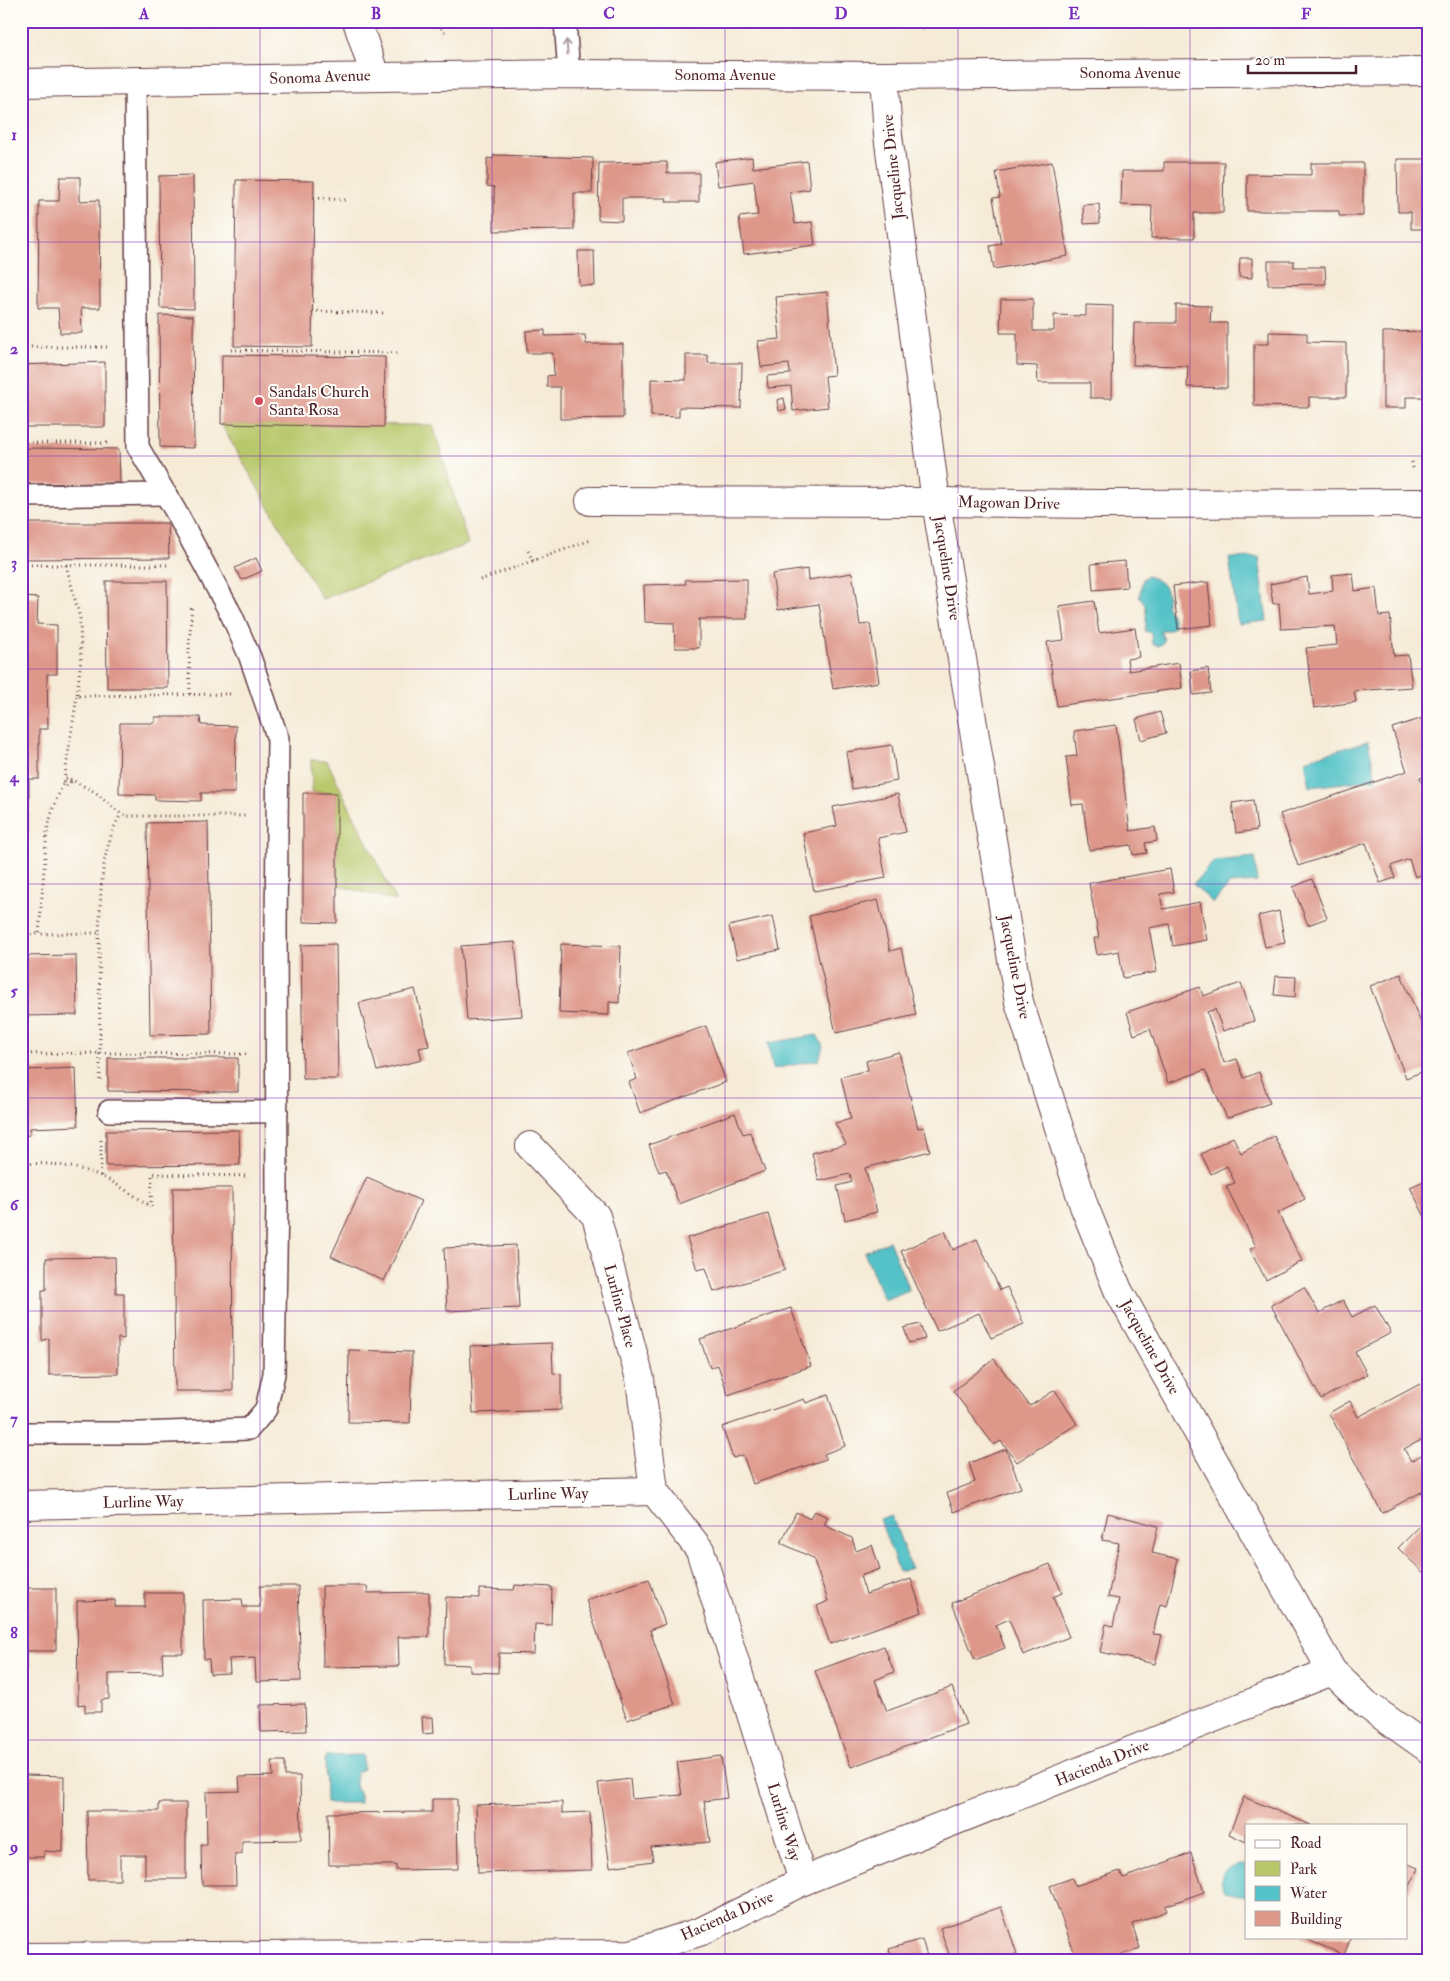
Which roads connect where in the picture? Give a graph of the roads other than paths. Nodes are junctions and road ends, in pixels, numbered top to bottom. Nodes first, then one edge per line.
1 (357, 21) edge
2 (565, 21) edge
3 (1429, 71) edge
4 (569, 74) junction
5 (375, 76) junction
6 (884, 76) junction
7 (134, 80) junction
8 (21, 82) edge
9 (166, 494) junction
10 (21, 496) edge
11 (590, 501) dead end
12 (936, 502) junction
13 (1429, 503) edge
14 (109, 1111) dead end
15 (277, 1112) junction
16 (530, 1146) dead end
17 (21, 1433) edge
18 (654, 1491) junction
19 (21, 1504) edge
20 (1332, 1671) junction
21 (1429, 1750) edge
22 (803, 1881) junction
23 (21, 1957) edge

1 - 5 street
4 -> 2 lane
3 - 6 street, Sonoma Avenue
4 - 5 street, Sonoma Avenue
4 - 6 street, Sonoma Avenue
5 - 7 street, Sonoma Avenue
6 - 12 street, Jacqueline Drive
7 - 8 street, Sonoma Avenue
7 - 9 lane
9 - 10 lane
9 - 15 lane
11 - 12 street, Magowan Drive
12 - 13 street, Magowan Drive
12 - 20 street, Jacqueline Drive
14 - 15 lane
15 - 17 lane
16 - 18 street, Lurline Place
18 - 19 street, Lurline Way
18 - 22 street, Lurline Way
20 - 21 street, Jacqueline Drive
20 - 22 street, Hacienda Drive
22 - 23 street, Hacienda Drive

